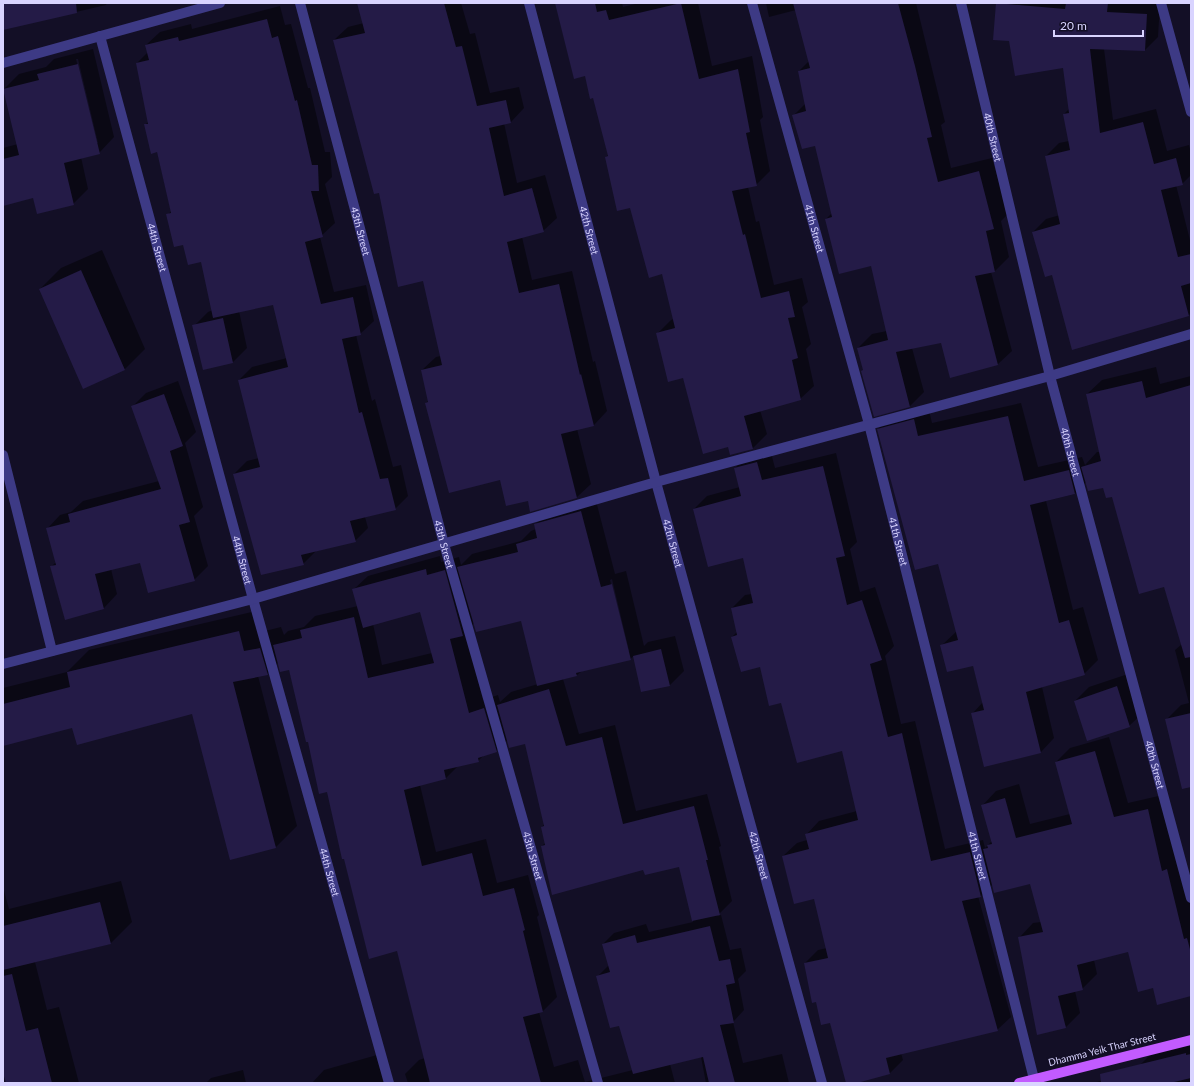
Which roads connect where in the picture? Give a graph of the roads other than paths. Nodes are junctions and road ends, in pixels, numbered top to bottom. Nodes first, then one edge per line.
1 (220, 3) edge
2 (300, 3) edge
3 (528, 3) edge
4 (752, 3) edge
5 (961, 3) edge
6 (1161, 3) edge
7 (100, 36) junction
8 (3, 63) edge
9 (1191, 112) edge
10 (1191, 334) edge
11 (1050, 376) junction
12 (869, 424) junction
13 (3, 455) edge
14 (656, 482) junction
15 (444, 544) junction
16 (253, 599) junction
17 (52, 652) junction
18 (3, 664) edge
19 (1191, 898) edge
20 (1191, 1040) edge
21 (1034, 1081) edge
22 (389, 1083) edge
23 (598, 1083) edge
24 (822, 1083) edge
25 (1019, 1083) edge

1 - 7 street
2 - 15 street, 43th Street
3 - 14 street, 42th Street
4 - 12 street, 41th Street
5 - 11 street, 40th Street
6 - 9 street
7 - 8 street
7 - 16 street, 44th Street
10 - 11 street
11 - 12 street
11 - 19 street, 40th Street
12 - 14 street
12 - 21 street, 41th Street
13 - 17 street
14 - 15 street
14 - 24 street, 42th Street
15 - 16 street
15 - 23 street, 43th Street
16 - 17 street
16 - 22 street, 44th Street
17 - 18 street
20 - 21 main road, Dhamma Yeik Thar Street
21 - 25 main road, Dhamma Yeik Thar Street

